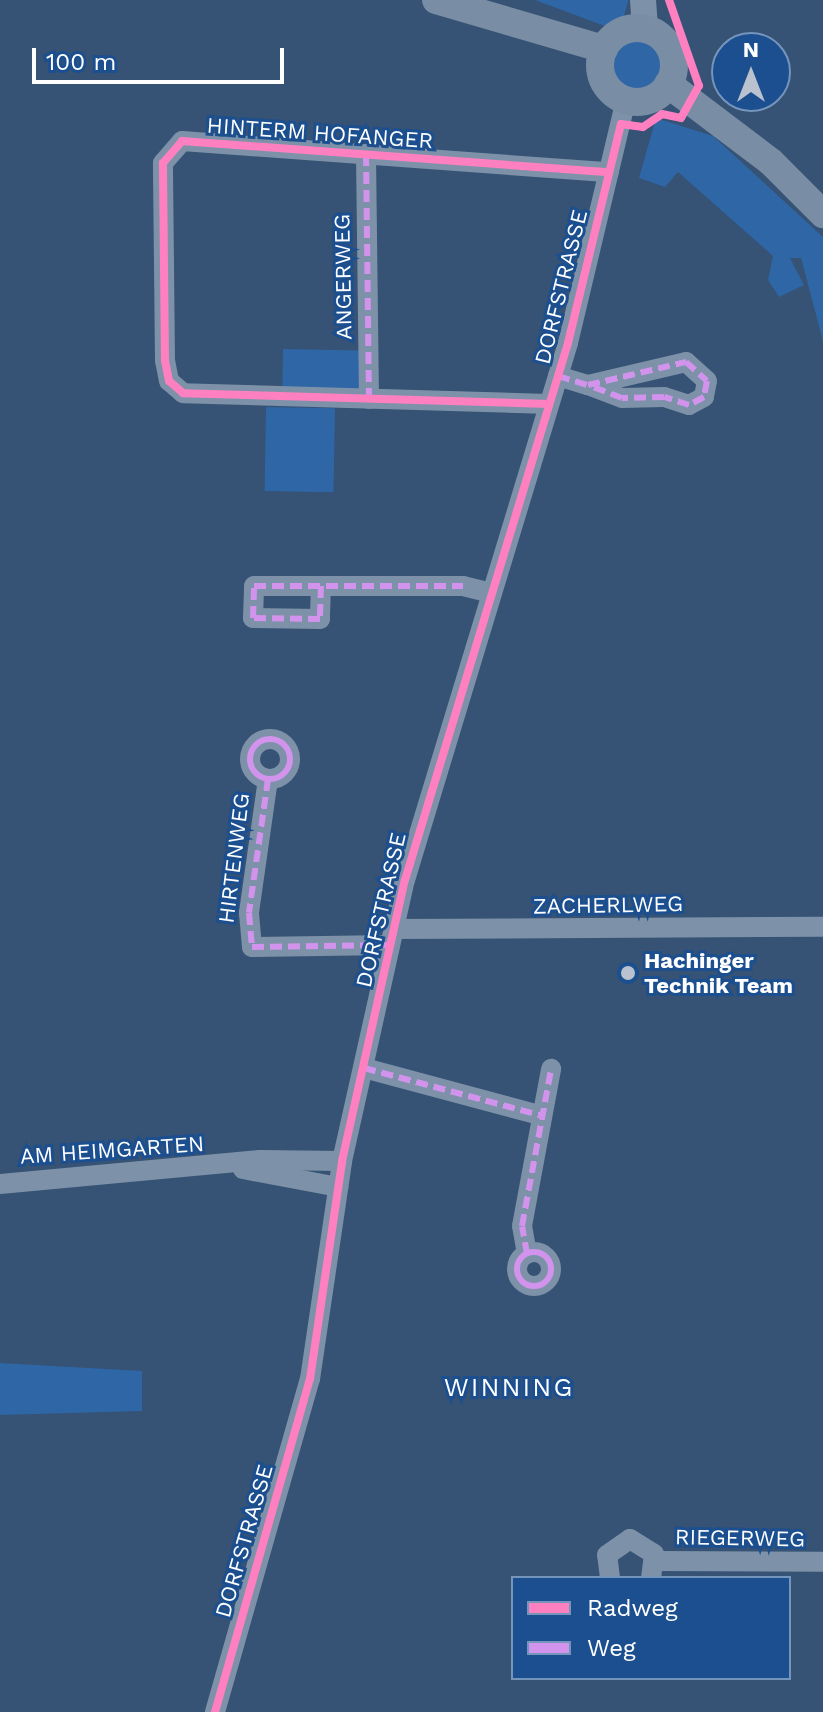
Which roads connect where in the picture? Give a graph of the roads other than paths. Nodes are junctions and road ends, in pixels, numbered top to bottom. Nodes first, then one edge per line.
1 (436, 0) edge
2 (643, 0) edge
3 (645, 29) junction
4 (604, 49) junction
5 (668, 84) junction
6 (626, 100) junction
7 (366, 154) junction
8 (609, 172) junction
9 (823, 214) edge
10 (558, 376) junction
11 (588, 385) junction
12 (369, 399) junction
13 (549, 404) junction
14 (321, 586) dead end
15 (487, 592) junction
16 (268, 779) dead end
17 (823, 927) edge
18 (392, 937) junction
19 (364, 1068) junction
20 (551, 1069) dead end
21 (540, 1115) junction
22 (342, 1161) junction
23 (227, 1166) junction
24 (0, 1184) edge
25 (338, 1187) junction
26 (527, 1254) dead end
27 (823, 1562) edge
28 (654, 1570) edge
29 (610, 1576) edge
30 (215, 1712) edge

1 - 4 main road
2 - 3 street
3 - 4 main road
3 - 5 main road
4 - 6 main road
5 - 6 main road
5 - 9 main road
6 - 8 street, DORFSTRASSE
7 - 8 street, HINTERM HOFANGER
7 - 12 street, ANGERWEG
7 - 12 street, HINTERM HOFANGER
8 - 10 street, DORFSTRASSE
10 - 11 street, DORFSTRASSE
10 - 13 street, DORFSTRASSE
11 - 11 street, DORFSTRASSE
12 - 13 street, HINTERM HOFANGER
13 - 15 street, DORFSTRASSE
14 - 15 street
15 - 18 street, DORFSTRASSE
16 - 18 street, HIRTENWEG
17 - 18 street, ZACHERLWEG
18 - 19 street, DORFSTRASSE
19 - 21 street
19 - 22 street, DORFSTRASSE
20 - 21 street
21 - 26 street
22 - 23 street, AM HEIMGARTEN
22 - 25 street, DORFSTRASSE
23 - 24 street, AM HEIMGARTEN
23 - 25 street, AM HEIMGARTEN
25 - 30 street, DORFSTRASSE
27 - 28 street, RIEGERWEG
28 - 29 street, RIEGERWEG

